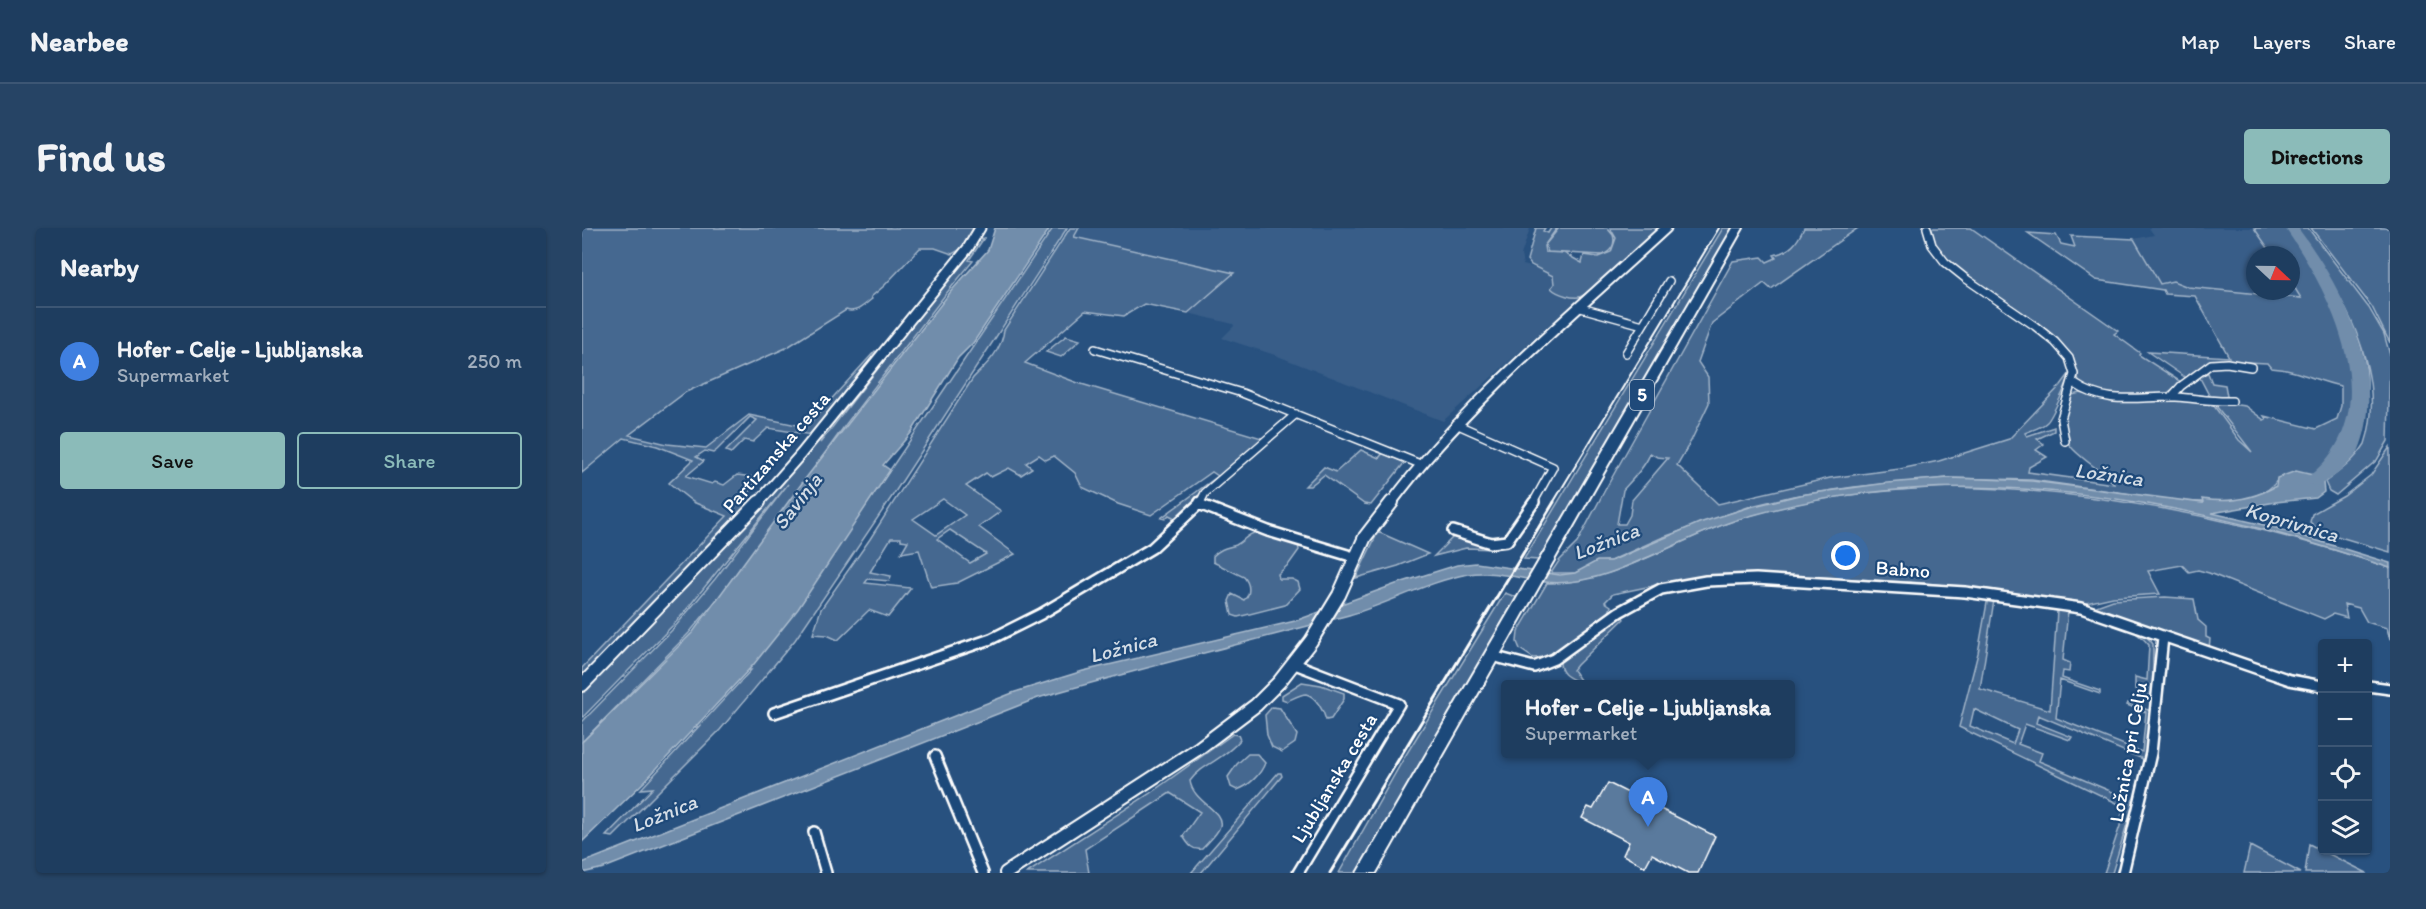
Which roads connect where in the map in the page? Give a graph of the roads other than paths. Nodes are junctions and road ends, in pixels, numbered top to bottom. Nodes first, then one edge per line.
1 (980, 228) edge
2 (1666, 228) edge
3 (1738, 228) edge
4 (1927, 228) edge
5 (1669, 281) dead end
6 (1581, 308) junction
7 (1643, 325) junction
8 (1095, 349) dead end
9 (1626, 352) dead end
10 (2252, 367) dead end
11 (2075, 384) junction
12 (2171, 397) junction
13 (2232, 401) dead end
14 (1296, 414) junction
15 (1456, 424) junction
16 (2065, 441) dead end
17 (1419, 464) junction
18 (1199, 504) junction
19 (1452, 531) dead end
20 (1354, 557) junction
21 (2163, 637) junction
22 (1492, 656) junction
23 (1295, 664) junction
24 (582, 685) edge
25 (2318, 686) edge
26 (2372, 687) edge
27 (2390, 689) edge
28 (774, 713) dead end
29 (935, 756) dead end
30 (814, 832) dead end
31 (826, 873) edge
32 (983, 873) edge
33 (1006, 873) edge
34 (1298, 873) edge
35 (1366, 873) edge
36 (2123, 873) edge

1 - 24 street, Partizanska cesta
2 - 6 street
3 - 22 main road, 5
4 - 11 street
5 - 7 street
6 - 7 street
6 - 15 street
7 - 9 street
8 - 14 street
10 - 12 street
11 - 12 street
11 - 16 street
12 - 13 street
14 - 17 street
14 - 18 street
15 - 17 street
15 - 19 street
17 - 20 street
18 - 20 street
18 - 28 street
20 - 23 street
21 - 22 street, Babno
21 - 25 street, Babno
21 - 36 street, Ložnica pri Celju
22 - 35 main road, 5
23 - 33 street
23 - 34 street, Ljubljanska cesta
26 - 27 street
29 - 32 street
30 - 31 street

